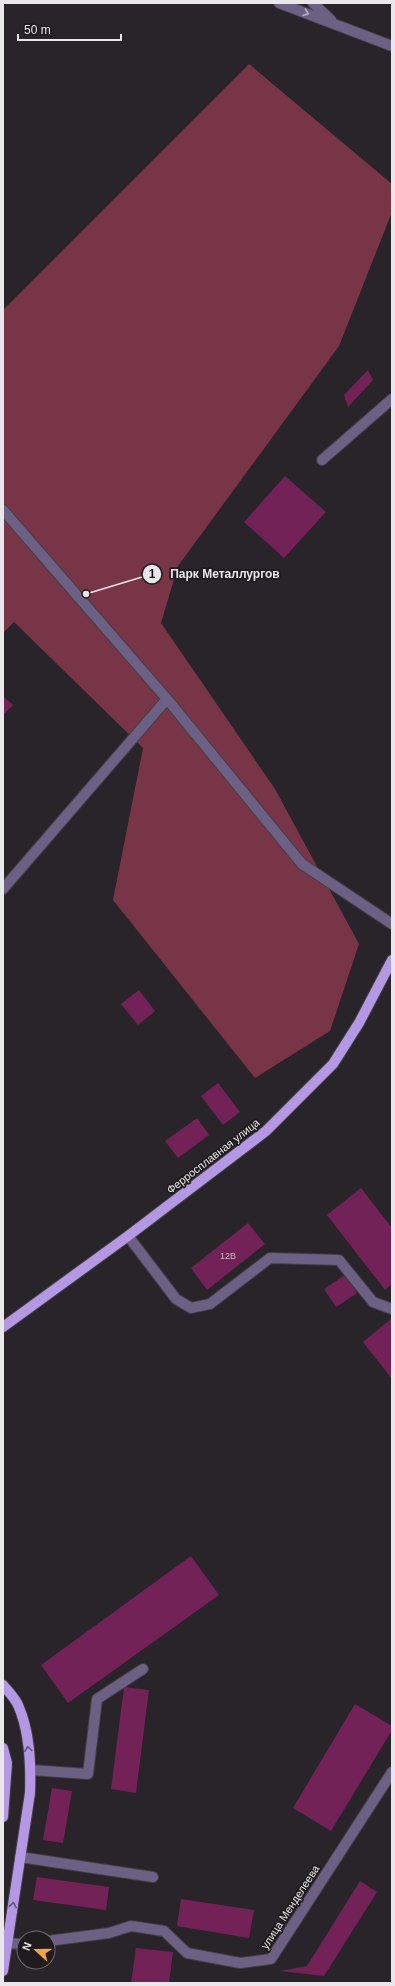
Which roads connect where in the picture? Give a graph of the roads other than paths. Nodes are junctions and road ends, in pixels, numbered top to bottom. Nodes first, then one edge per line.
1 (279, 3) edge
2 (313, 3) edge
3 (334, 23) junction
4 (392, 46) edge
5 (392, 399) edge
6 (322, 460) dead end
7 (3, 510) edge
8 (167, 700) junction
9 (3, 889) edge
10 (392, 924) edge
11 (392, 960) edge
12 (128, 1236) junction
13 (392, 1309) edge
14 (3, 1327) edge
15 (143, 1669) dead end
16 (3, 1685) edge
17 (3, 1748) edge
18 (30, 1770) junction
19 (392, 1772) edge
20 (3, 1817) edge
21 (20, 1857) junction
22 (153, 1877) dead end
23 (56, 1940) edge
24 (5, 1943) edge
25 (16, 1944) edge
26 (3, 1971) edge

1 -> 3 street
2 - 3 street
3 - 4 street
5 - 6 street
7 - 8 street
8 - 9 street
8 - 10 street
11 - 12 main road, Ферросплавная улица
12 - 13 street
12 - 14 main road, Ферросплавная улица
15 - 18 street
18 -> 16 main road
17 - 20 main road
18 - 21 main road
19 - 23 street, улица Менделеева
21 - 22 street
24 -> 21 main road
24 - 25 street
24 - 26 main road

